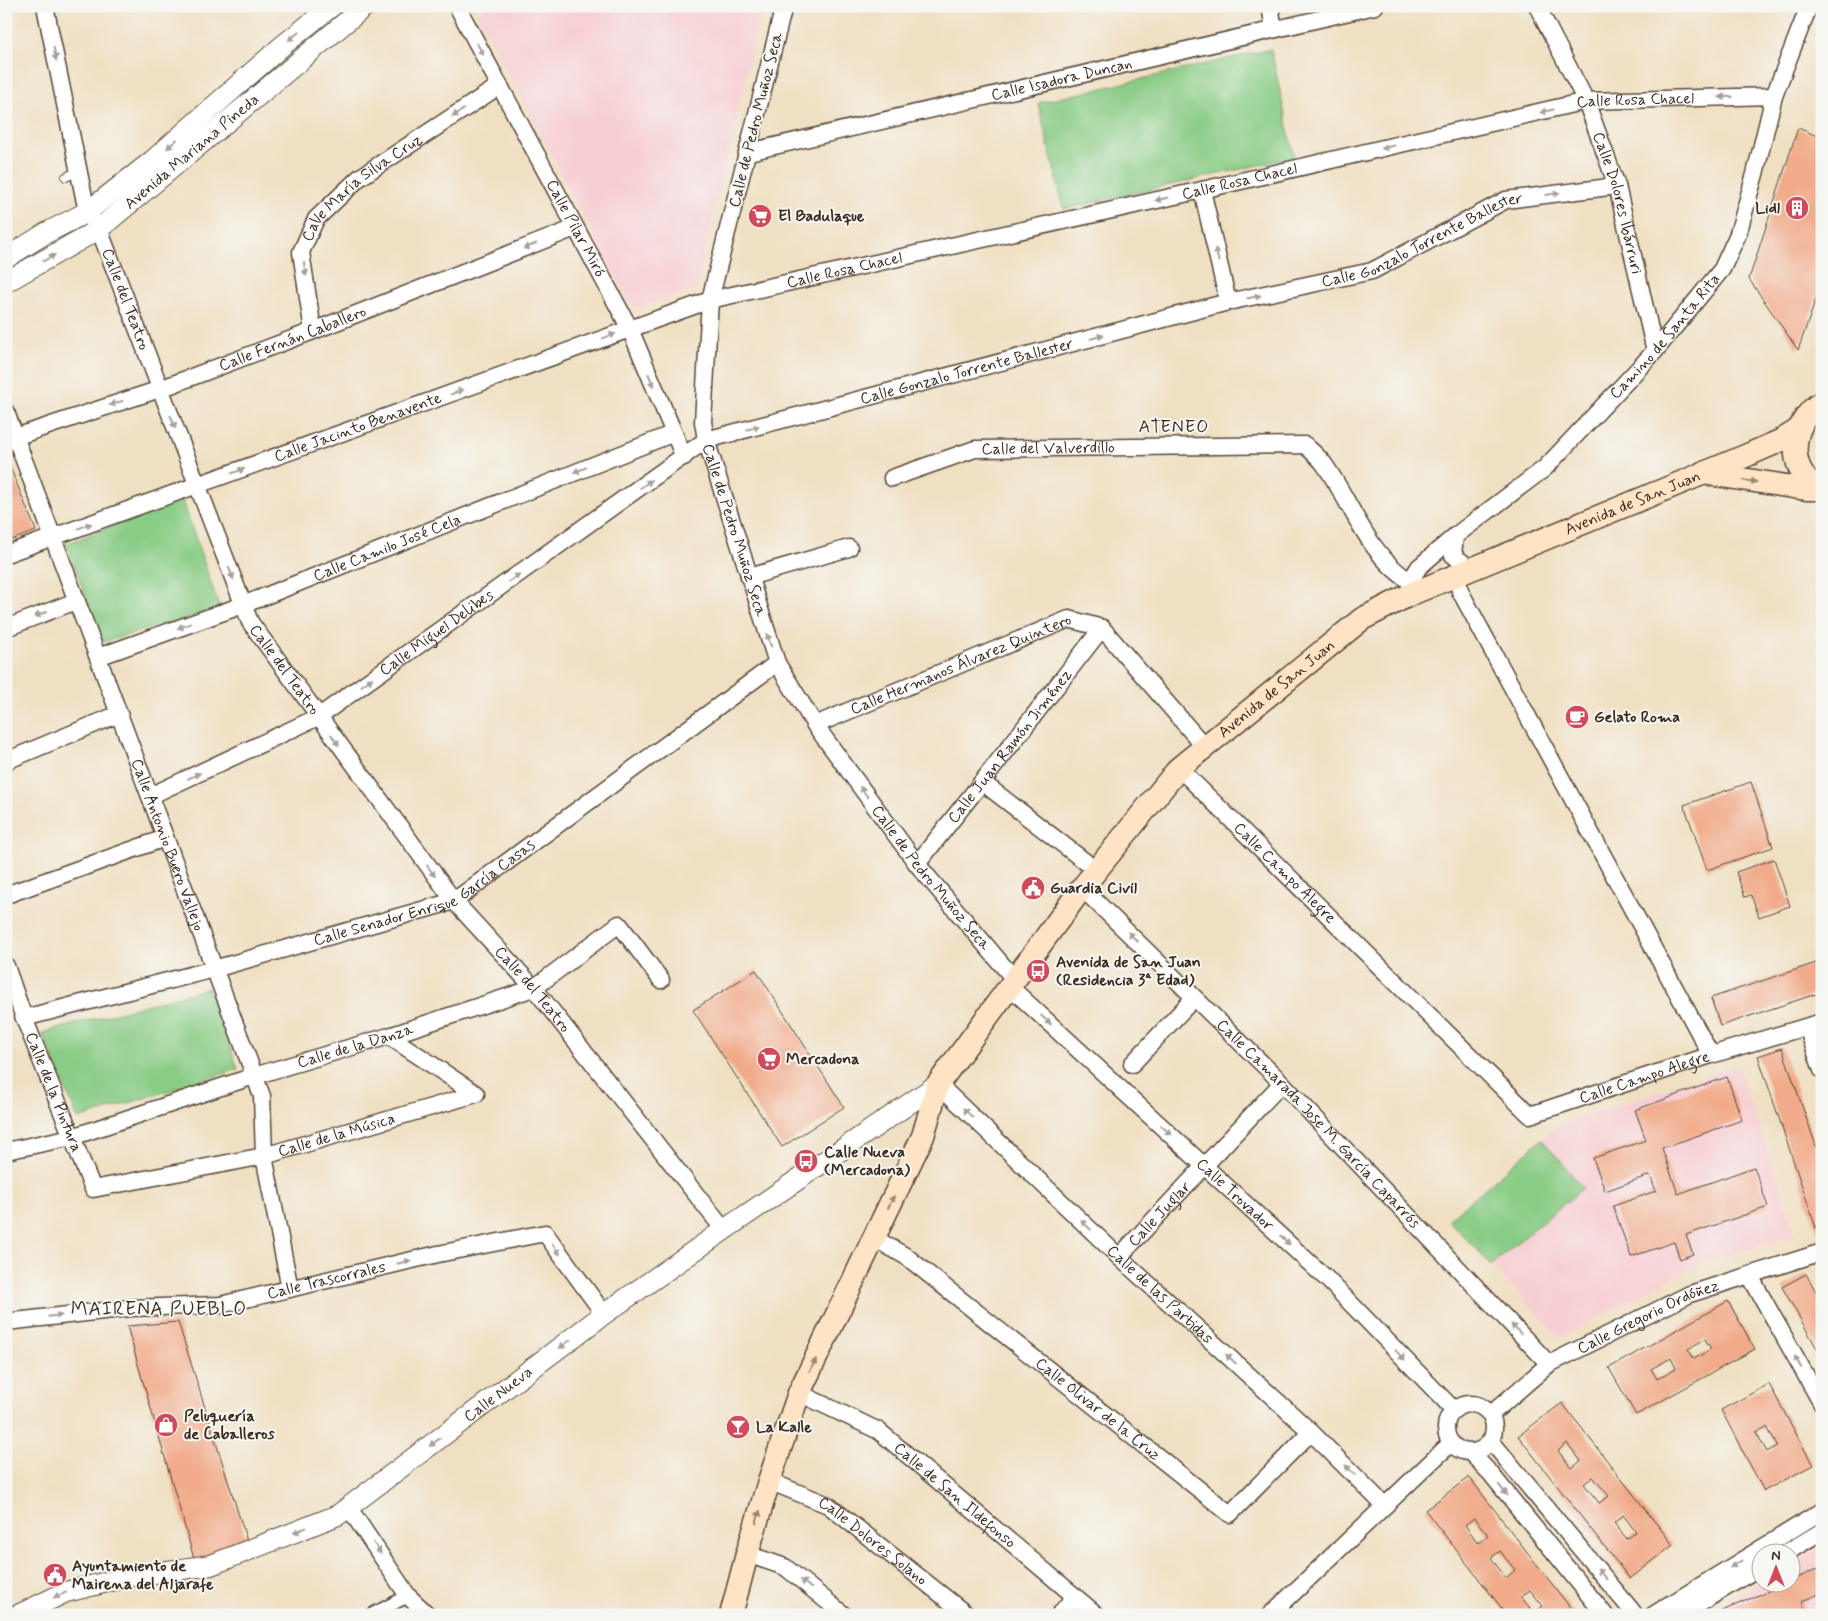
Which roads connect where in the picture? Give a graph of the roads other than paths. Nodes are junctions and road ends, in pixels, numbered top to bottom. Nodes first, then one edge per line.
1 (45, 6) edge
2 (332, 6) edge
3 (365, 6) edge
4 (457, 6) edge
5 (784, 6) edge
6 (1270, 6) edge
7 (1374, 6) edge
8 (1537, 6) edge
9 (1809, 6) edge
10 (1274, 30) junction
11 (499, 86) junction
12 (1774, 96) junction
13 (1586, 101) junction
14 (749, 152) junction
15 (1617, 186) junction
16 (1202, 190) junction
17 (87, 212) junction
18 (575, 228) junction
19 (99, 229) junction
20 (6, 258) edge
21 (6, 282) edge
22 (710, 300) junction
23 (1228, 302) junction
24 (630, 329) junction
25 (314, 331) junction
26 (1655, 351) junction
27 (160, 389) junction
28 (1822, 402) edge
29 (6, 412) edge
30 (1798, 430) junction
31 (674, 433) junction
32 (11, 438) edge
33 (706, 440) junction
34 (684, 457) junction
35 (1701, 473) junction
36 (892, 478) dead end
37 (198, 486) junction
38 (1820, 489) edge
39 (1455, 536) junction
40 (53, 537) junction
41 (849, 548) dead end
42 (6, 554) edge
43 (1464, 572) junction
44 (749, 577) junction
45 (1410, 587) junction
46 (76, 601) junction
47 (243, 605) junction
48 (6, 628) edge
49 (1102, 628) junction
50 (98, 657) junction
51 (777, 663) junction
52 (119, 714) junction
53 (318, 717) junction
54 (815, 725) junction
55 (1204, 746) junction
56 (6, 761) edge
57 (1179, 768) junction
58 (982, 782) junction
59 (150, 796) junction
60 (165, 838) junction
61 (917, 864) junction
62 (1096, 870) junction
63 (1082, 888) junction
64 (6, 895) edge
65 (454, 901) junction
66 (6, 966) edge
67 (214, 970) junction
68 (661, 980) dead end
69 (1013, 983) junction
70 (534, 988) junction
71 (1194, 998) junction
72 (24, 1018) junction
73 (1814, 1024) edge
74 (389, 1036) junction
75 (1711, 1055) junction
76 (1132, 1064) dead end
77 (1822, 1070) edge
78 (254, 1076) junction
79 (1282, 1083) junction
80 (938, 1084) junction
81 (901, 1109) junction
82 (927, 1121) junction
83 (72, 1138) junction
84 (6, 1151) edge
85 (264, 1156) junction
86 (1204, 1165) junction
87 (93, 1189) joint
88 (724, 1230) junction
89 (874, 1238) junction
90 (1822, 1252) edge
91 (1119, 1257) junction
92 (1750, 1276) junction
93 (290, 1289) junction
94 (604, 1314) junction
95 (6, 1322) edge
96 (1549, 1364) junction
97 (799, 1393) junction
98 (1822, 1404) edge
99 (1454, 1410) junction
100 (1490, 1415) junction
101 (1311, 1432) junction
102 (1491, 1441) junction
103 (1451, 1443) junction
104 (1472, 1453) junction
105 (770, 1481) junction
106 (1384, 1505) junction
107 (349, 1508) junction
108 (1822, 1511) edge
109 (1822, 1531) edge
110 (1800, 1544) edge
111 (747, 1554) junction
112 (1750, 1573) edge
113 (408, 1596) junction
114 (1075, 1596) junction
115 (1635, 1614) edge
116 (18, 1615) edge
117 (371, 1615) edge
118 (428, 1615) edge
119 (731, 1615) edge
120 (844, 1615) edge
121 (967, 1615) edge
122 (1058, 1615) edge
123 (1097, 1615) edge
124 (1270, 1615) edge
125 (1605, 1615) edge
126 (1653, 1615) edge
127 (1680, 1615) edge

1 -> 17 street, Calle del Teatro
2 -> 17 street, Avenida Mariana Pineda
3 - 19 street, Avenida Mariana Pineda
4 -> 11 street, Calle Pilar Miró
5 - 14 street, Calle de Pedro Muñoz Seca
6 - 10 street
7 - 10 street, Calle Isadora Duncan
8 - 13 street, Calle Dolores Ibárruri
9 - 12 street, Camino de Santa Rita
10 - 14 street, Calle Isadora Duncan
11 - 18 street, Calle Pilar Miró
11 -> 25 street, Calle María Silva Cruz
12 -> 13 street, Calle Rosa Chacel
12 - 26 street, Camino de Santa Rita
13 - 15 street, Calle Dolores Ibárruri
13 -> 16 street, Calle Rosa Chacel
14 - 22 street, Calle de Pedro Muñoz Seca
23 -> 15 street, Calle Gonzalo Torrente Ballester
15 - 26 street, Calle Dolores Ibárruri
16 -> 22 street, Calle Rosa Chacel
23 -> 16 street
17 - 19 street, Calle del Teatro
17 - 20 street, Avenida Mariana Pineda
18 - 24 street, Calle Pilar Miró
18 -> 25 street, Calle Fernán Caballero
21 -> 19 street, Avenida Mariana Pineda
19 - 27 street, Calle del Teatro
22 - 24 street, Calle Jacinto Benavente
22 - 33 street, Calle de Pedro Muñoz Seca
33 -> 23 street, Calle Gonzalo Torrente Ballester
24 -> 31 street, Calle Pilar Miró
37 -> 24 street, Calle Jacinto Benavente
25 - 27 street, Calle Fernán Caballero
26 - 39 street, Camino de Santa Rita
27 -> 32 street, Calle Fernán Caballero
27 -> 37 street, Calle del Teatro
28 - 30 main road
29 - 32 street, Calle Antonio Buero Vallejo
30 - 35 main road, Avenida de San Juan
30 - 38 main road
31 - 34 street, Calle Pilar Miró
31 -> 47 street, Calle Camilo José Cela
32 - 40 street, Calle Antonio Buero Vallejo
33 - 34 street, Calle Miguel Delibes
33 - 44 street, Calle de Pedro Muñoz Seca
53 -> 34 street, Calle Miguel Delibes
35 -> 38 main road
35 - 43 main road, Avenida de San Juan
36 - 45 street, Calle del Valverdillo
40 -> 37 street, Calle Jacinto Benavente
37 -> 47 street, Calle del Teatro
39 - 43 street
39 - 45 street, Camino de Santa Rita
40 - 42 street, Calle Jacinto Benavente
40 - 46 street, Calle Antonio Buero Vallejo
41 - 44 street
43 - 45 main road, Avenida de San Juan
43 - 75 street, Calle Campo Alegre
51 -> 44 street, Calle de Pedro Muñoz Seca
45 - 55 main road, Avenida de San Juan
46 -> 48 street
46 - 50 street, Calle Antonio Buero Vallejo
47 -> 50 street, Calle Camilo José Cela
47 - 53 street, Calle del Teatro
49 - 54 street, Calle Hermanos Álvarez Quintero
49 - 55 street
49 - 58 street, Calle Juan Ramón Jiménez
50 - 52 street, Calle Antonio Buero Vallejo
51 - 54 street, Calle de Pedro Muñoz Seca
51 - 65 street, Calle Senador Enrique García Casas
52 - 56 street
52 - 59 street, Calle Antonio Buero Vallejo
59 -> 53 street, Calle Miguel Delibes
53 -> 65 street, Calle del Teatro
61 -> 54 street, Calle de Pedro Muñoz Seca
55 - 57 main road, Avenida de San Juan
57 - 62 main road, Avenida de San Juan
57 - 75 street, Calle Campo Alegre
58 - 61 street, Calle Juan Ramón Jiménez
58 - 62 street
59 - 60 street, Calle Antonio Buero Vallejo
60 - 64 street
60 - 67 street, Calle Antonio Buero Vallejo
61 - 69 street, Calle de Pedro Muñoz Seca
62 - 63 main road, Avenida de San Juan
63 - 69 main road, Avenida de San Juan
71 -> 63 street, Calle Camarada Jose M. García Caparrós
65 - 67 street, Calle Senador Enrique García Casas
65 - 70 street, Calle del Teatro
66 - 72 street, Calle de la Pintura
67 - 72 street, Calle Senador Enrique García Casas
67 - 78 street, Calle Antonio Buero Vallejo
68 - 70 street, Calle de la Danza
69 - 80 main road, Avenida de San Juan
69 -> 86 street, Calle Trovador
70 - 74 street, Calle de la Danza
70 - 88 street, Calle del Teatro
71 - 76 street
71 - 79 street, Calle Camarada Jose M. García Caparrós
72 - 83 street, Calle de la Pintura
73 - 75 street
73 - 77 street
74 - 78 street, Calle de la Danza
74 - 85 street, Calle de la Música
78 - 83 street, Calle de la Danza
78 - 85 street, Calle Antonio Buero Vallejo
79 - 86 street, Calle Juglar
96 -> 79 street, Calle Camarada Jose M. García Caparrós
80 - 81 street, Calle Nueva
80 - 82 main road
91 -> 80 street, Calle de las Partidas
81 - 82 street
81 - 88 street, Calle Nueva
89 -> 82 main road
83 - 84 street, Calle de la Danza
83 - 87 street, Calle de la Pintura
85 - 87 street, Calle de la Música
85 - 93 street, Calle Antonio Buero Vallejo
86 - 91 street, Calle Juglar
86 -> 99 street, Calle Trovador
88 - 94 street, Calle Nueva
97 -> 89 main road
89 - 101 street, Calle Olivar de la Cruz
90 - 92 street, Calle Gregorio Ordóñez
101 -> 91 street, Calle de las Partidas
92 - 96 street, Calle Gregorio Ordóñez
98 -> 92 street
93 -> 94 street, Calle Trascorrales
95 -> 93 street, Calle Trascorrales
94 -> 107 street, Calle Nueva
96 - 100 street, Calle Gregorio Ordóñez
97 - 105 main road
97 - 114 street, Calle de San Ildefonso
99 - 100 street
99 - 103 street
100 - 102 street
106 -> 101 street, Calle de las Partidas
102 - 104 street
115 -> 102 street
103 - 104 street
103 - 106 street
104 -> 125 street
111 -> 105 main road
105 - 121 street, Calle Dolores Solano
106 - 124 street
107 -> 113 street
107 -> 116 street, Calle Nueva
108 -> 126 street
109 - 110 street
111 - 119 main road
120 -> 111 street
112 - 127 street
113 - 117 street
113 - 118 street
114 - 122 street
114 - 123 street, Calle de San Ildefonso

